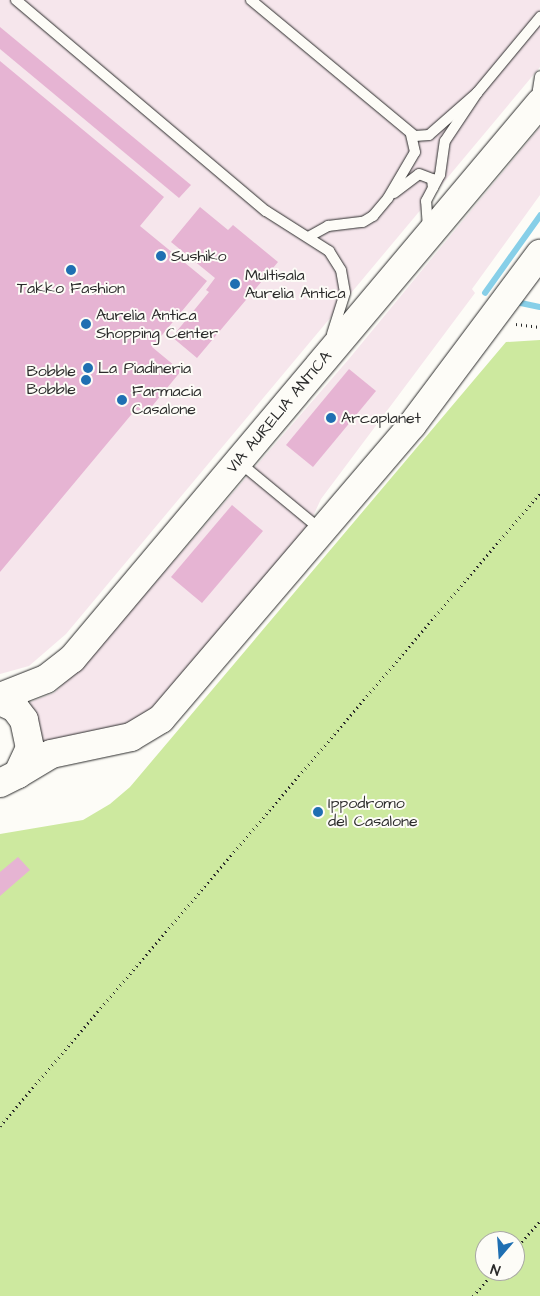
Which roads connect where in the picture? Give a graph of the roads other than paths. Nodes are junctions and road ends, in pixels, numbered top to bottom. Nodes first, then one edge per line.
1 (16, 0) edge
2 (251, 0) edge
3 (540, 17) edge
4 (540, 76) edge
5 (477, 93) junction
6 (537, 106) edge
7 (412, 134) junction
8 (433, 188) junction
9 (388, 198) junction
10 (310, 236) junction
11 (427, 236) junction
12 (540, 254) edge
13 (319, 365) junction
14 (238, 461) junction
15 (323, 531) junction
16 (0, 697) edge
17 (0, 701) edge
18 (9, 778) edge

1 - 10 lane
2 - 7 lane
3 - 5 lane
4 - 6 lane
5 - 7 lane
5 - 8 lane
6 - 11 street, VIA AURELIA ANTICA
7 - 9 lane
8 - 9 lane
8 - 11 lane
9 - 10 lane
10 - 13 lane
11 - 13 street, VIA AURELIA ANTICA
12 - 15 street
13 - 14 street, VIA AURELIA ANTICA
14 - 15 lane
14 - 16 street, VIA AURELIA ANTICA
15 - 18 street
17 - 18 street

